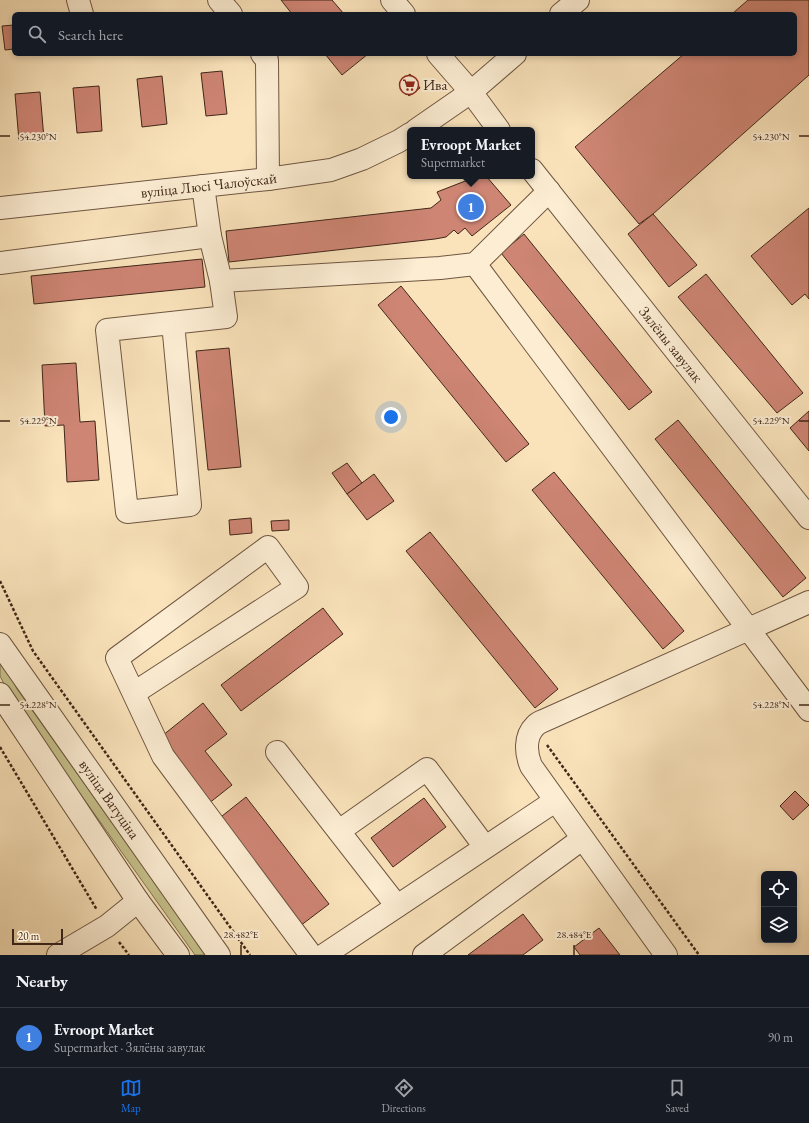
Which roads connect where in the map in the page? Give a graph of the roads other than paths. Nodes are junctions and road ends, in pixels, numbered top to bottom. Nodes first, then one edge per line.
1 (78, 0) edge
2 (219, 0) edge
3 (392, 0) edge
4 (578, 0) edge
5 (81, 12) edge
6 (228, 12) edge
7 (402, 12) edge
8 (563, 12) edge
9 (263, 56) edge
10 (440, 56) edge
11 (513, 56) edge
12 (471, 92) junction
13 (420, 127) edge
14 (497, 127) edge
15 (407, 136) edge
16 (535, 174) edge
17 (268, 180) junction
18 (203, 186) junction
19 (549, 191) junction
20 (0, 208) edge
21 (210, 236) junction
22 (0, 263) edge
23 (475, 264) junction
24 (221, 281) junction
25 (173, 323) junction
26 (809, 518) edge
27 (809, 602) edge
28 (748, 629) junction
29 (0, 644) edge
30 (134, 693) junction
31 (0, 694) edge
32 (809, 710) edge
33 (277, 752) dead end
34 (555, 801) junction
35 (339, 831) junction
36 (582, 839) junction
37 (485, 847) junction
38 (138, 900) junction
39 (397, 906) junction
40 (58, 955) edge
41 (178, 955) edge
42 (219, 955) edge
43 (311, 955) edge
44 (324, 955) edge
45 (424, 955) edge
46 (666, 955) edge

1 - 5 street
2 - 6 street
3 - 7 street
4 - 8 street
9 - 17 street
10 - 12 street
11 - 12 street
12 - 13 street
12 - 14 street
15 - 17 street, вуліца Люсі Чалоўскай
16 - 19 street, Зялёны завулак
17 - 18 street, вуліца Люсі Чалоўскай
18 - 20 street, вуліца Люсі Чалоўскай
18 - 21 street
19 - 23 street
19 - 26 street, Зялёны завулак
21 - 22 street
21 - 24 street
23 - 24 street
23 - 28 street
24 - 25 street
25 - 25 street
27 - 28 street
28 - 32 street
28 - 34 street
29 - 42 street, вуліца Ватуціна
30 - 30 street
30 - 43 street
31 - 38 street, вуліца Ватуціна
33 - 35 street
34 - 36 street
34 - 37 street
35 - 37 street
35 - 39 street
36 - 45 street
36 - 46 street
37 - 39 street
38 - 40 street
38 - 41 street, вуліца Ватуціна
39 - 44 street

